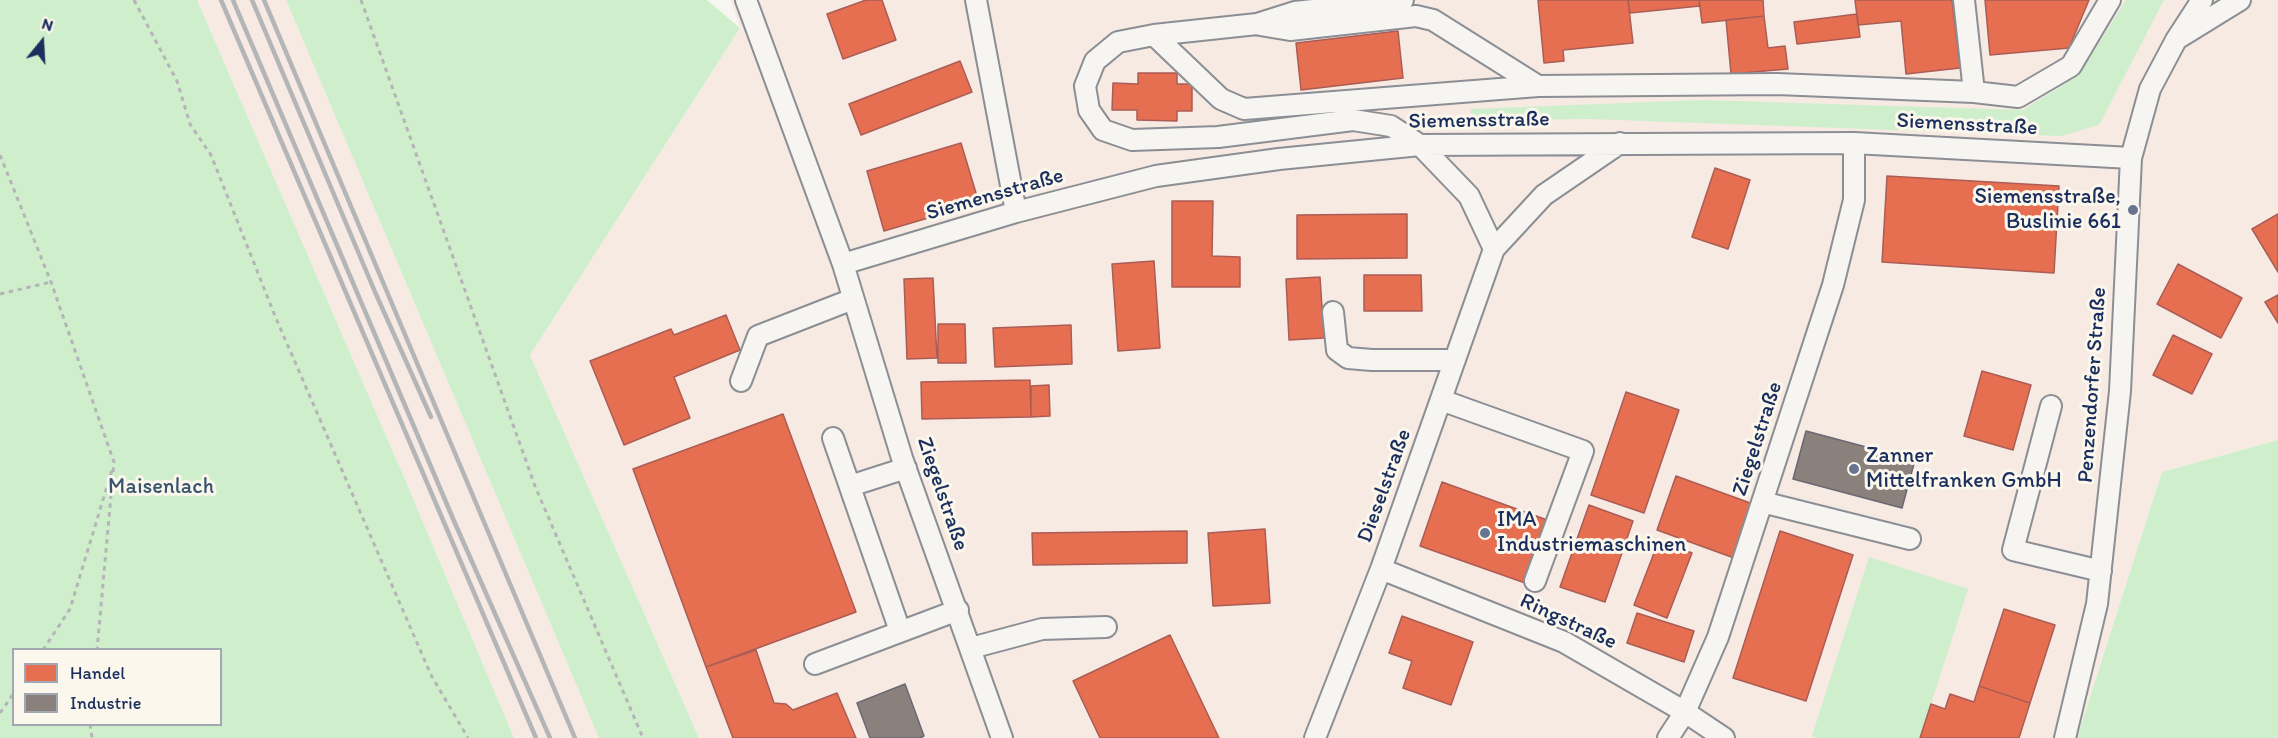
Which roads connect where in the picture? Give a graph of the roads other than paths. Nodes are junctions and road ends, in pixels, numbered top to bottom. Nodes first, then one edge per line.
1 (746, 0) edge
2 (976, 0) edge
3 (1403, 0) edge
4 (1964, 0) edge
5 (2110, 0) edge
6 (2202, 0) edge
7 (2240, 0) edge
8 (1257, 24) junction
9 (1154, 35) junction
10 (2176, 40) junction
11 (1538, 87) junction
12 (1974, 92) junction
13 (1620, 143) junction
14 (1854, 143) junction
15 (1420, 145) junction
16 (2131, 158) junction
17 (1016, 212) junction
18 (1494, 249) junction
19 (843, 264) junction
20 (853, 299) junction
21 (1333, 312) dead end
22 (1455, 360) junction
23 (741, 381) dead end
24 (1441, 400) junction
25 (2051, 406) dead end
26 (833, 438) dead end
27 (906, 468) junction
28 (850, 486) junction
29 (1762, 502) junction
30 (1910, 539) dead end
31 (1381, 569) junction
32 (2101, 571) junction
33 (1535, 581) dead end
34 (958, 610) junction
35 (1106, 627) dead end
36 (900, 631) junction
37 (971, 648) junction
38 (815, 664) dead end
39 (1685, 712) junction
40 (1002, 738) edge
41 (1316, 738) edge
42 (1668, 738) edge
43 (1724, 738) edge
44 (2065, 738) edge

1 - 19 street, Ziegelstraße
2 - 17 street
3 - 8 street
4 - 12 street
5 - 12 street
6 - 10 street, Penzendorfer Straße
7 - 10 street
8 - 9 street
8 - 11 street
9 - 11 street
9 - 15 street
10 - 16 street, Penzendorfer Straße
11 - 12 street
13 - 14 street, Siemensstraße
13 - 15 street, Siemensstraße
13 - 18 street, Dieselstraße
14 - 16 street, Siemensstraße
14 - 29 street, Ziegelstraße
15 - 17 street, Siemensstraße
15 - 18 street
16 - 32 street, Penzendorfer Straße
17 - 19 street, Siemensstraße
18 - 22 street, Dieselstraße
19 - 20 street, Ziegelstraße
20 - 23 street
20 - 27 street, Ziegelstraße
21 - 22 street
22 - 24 street, Dieselstraße
24 - 31 street, Dieselstraße
24 - 33 street
25 - 32 street
26 - 28 street
27 - 28 street
27 - 34 street, Ziegelstraße
28 - 36 street
29 - 30 street
29 - 39 street, Ziegelstraße
31 - 39 street, Ringstraße
31 - 41 street, Dieselstraße
32 - 44 street, Penzendorfer Straße
34 - 36 street
34 - 37 street, Ziegelstraße
35 - 37 street
36 - 38 street
37 - 40 street, Ziegelstraße
39 - 42 street, Ziegelstraße
39 - 43 street, Ringstraße

